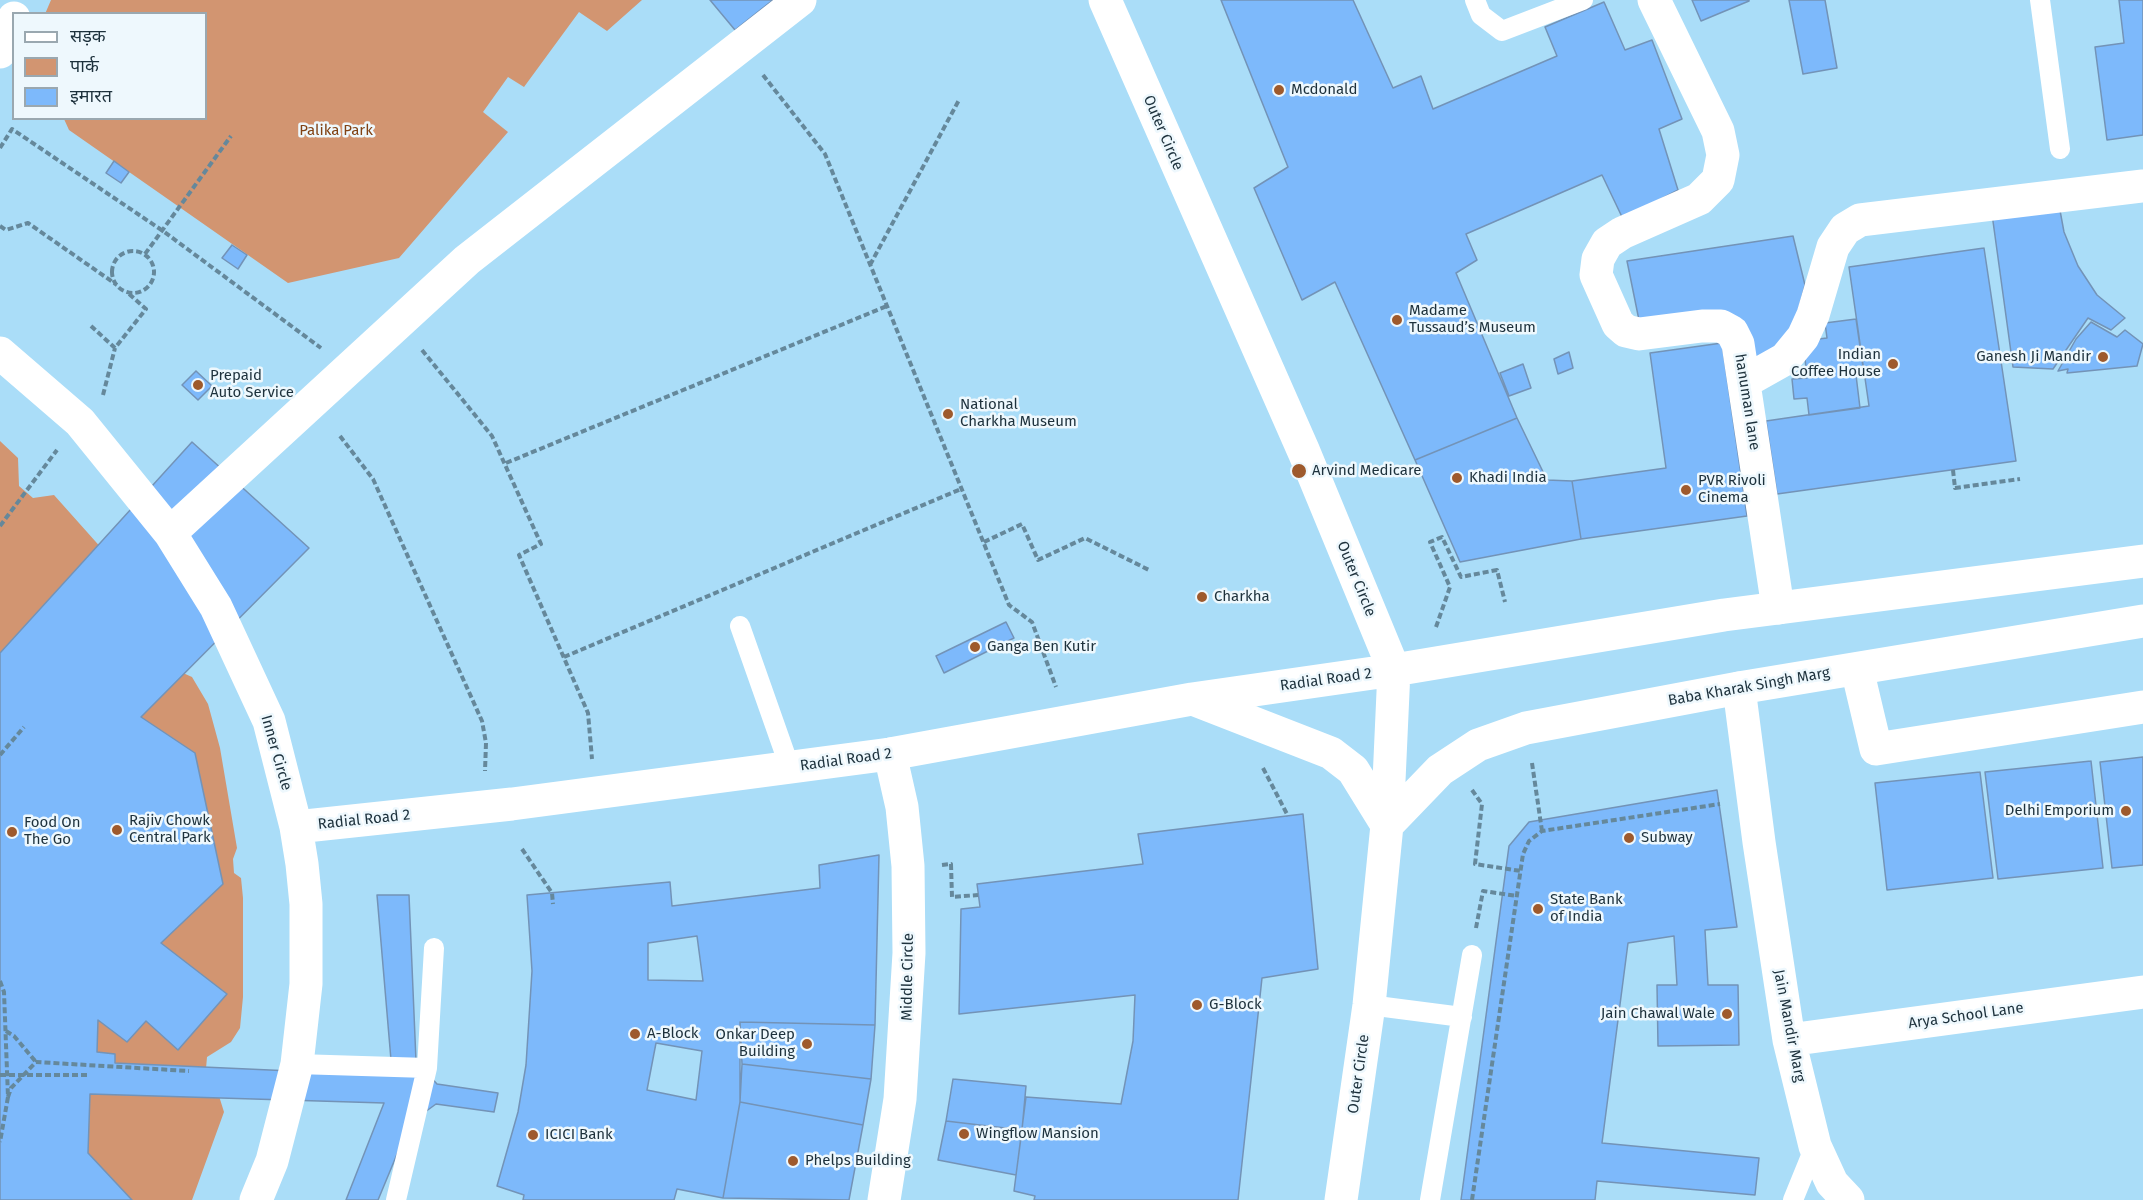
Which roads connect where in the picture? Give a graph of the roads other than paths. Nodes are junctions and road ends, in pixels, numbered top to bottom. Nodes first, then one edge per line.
1 (801, 0) edge
2 (1105, 0) edge
3 (1475, 0) edge
4 (1583, 0) edge
5 (1654, 0) edge
6 (2040, 0) edge
7 (12, 23) edge
8 (0, 52) edge
9 (2061, 149) dead end
10 (2143, 186) edge
11 (0, 353) edge
12 (1744, 382) junction
13 (170, 533) junction
14 (2143, 561) edge
15 (1778, 608) junction
16 (2143, 621) edge
17 (740, 626) dead end
18 (1857, 669) junction
19 (1394, 670) junction
20 (1739, 688) junction
21 (1192, 699) junction
22 (2143, 707) edge
23 (890, 754) junction
24 (790, 768) junction
25 (1387, 825) junction
26 (296, 827) junction
27 (434, 948) dead end
28 (1472, 955) road end
29 (2143, 992) edge
30 (1370, 1005) junction
31 (1462, 1017) junction
32 (1789, 1040) junction
33 (297, 1064) junction
34 (428, 1068) junction
35 (1815, 1146) junction
36 (256, 1200) edge
37 (396, 1200) edge
38 (884, 1200) edge
39 (1341, 1200) edge
40 (1430, 1200) edge
41 (1793, 1200) edge
42 (1848, 1200) edge

1 - 13 street
2 - 19 street, Outer Circle
3 - 4 lane
5 - 12 street, hanuman lane
6 - 9 lane
7 - 8 street
10 - 12 street
11 - 13 street, Inner Circle
12 - 15 street, hanuman lane
13 - 26 street, Inner Circle
14 - 15 street
15 - 19 street
16 - 18 street, Baba Kharak Singh Marg
17 - 24 lane
18 - 20 street, Baba Kharak Singh Marg
18 - 22 street
19 - 21 street, Radial Road 2
19 - 25 street, Outer Circle
20 - 25 street, Baba Kharak Singh Marg
20 - 32 street, Jain Mandir Marg
21 - 23 street, Radial Road 2
21 - 25 street
23 - 24 street, Radial Road 2
23 - 38 street, Middle Circle
24 - 26 street, Radial Road 2
25 - 30 street, Outer Circle
26 - 33 street, Inner Circle
27 - 34 lane
28 - 31 lane
29 - 32 street, Arya School Lane
30 - 31 lane
30 - 39 street, Outer Circle
31 - 40 lane
32 - 35 street, Jain Mandir Marg
33 - 34 lane
33 - 36 street, Inner Circle
34 - 37 lane
35 - 41 lane
35 - 42 street, Jain Mandir Marg

